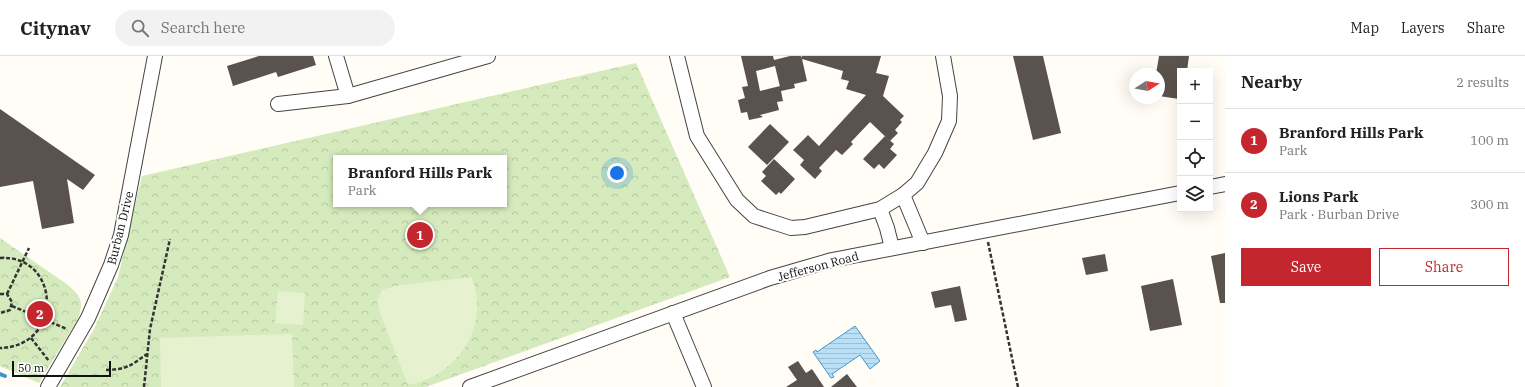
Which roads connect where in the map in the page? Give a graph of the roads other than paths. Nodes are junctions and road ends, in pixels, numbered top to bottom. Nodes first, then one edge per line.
1 (155, 56) edge
2 (336, 56) edge
3 (488, 56) edge
4 (677, 56) edge
5 (943, 56) edge
6 (348, 96) junction
7 (278, 104) dead end
8 (1225, 184) edge
9 (1213, 186) edge
10 (1177, 194) edge
11 (903, 195) junction
12 (880, 209) junction
13 (923, 243) junction
14 (892, 248) junction
15 (673, 313) junction
16 (48, 387) edge
17 (470, 387) edge
18 (704, 387) edge

1 - 16 street, Burban Drive
2 - 6 street
3 - 6 street
4 - 12 street
5 - 11 street
6 - 7 street
8 - 9 street
10 - 13 street, Jefferson Road
11 - 12 street
11 - 13 street
12 - 14 street
13 - 14 street, Jefferson Road
14 - 15 street, Jefferson Road
15 - 17 street, Jefferson Road
15 - 18 street

